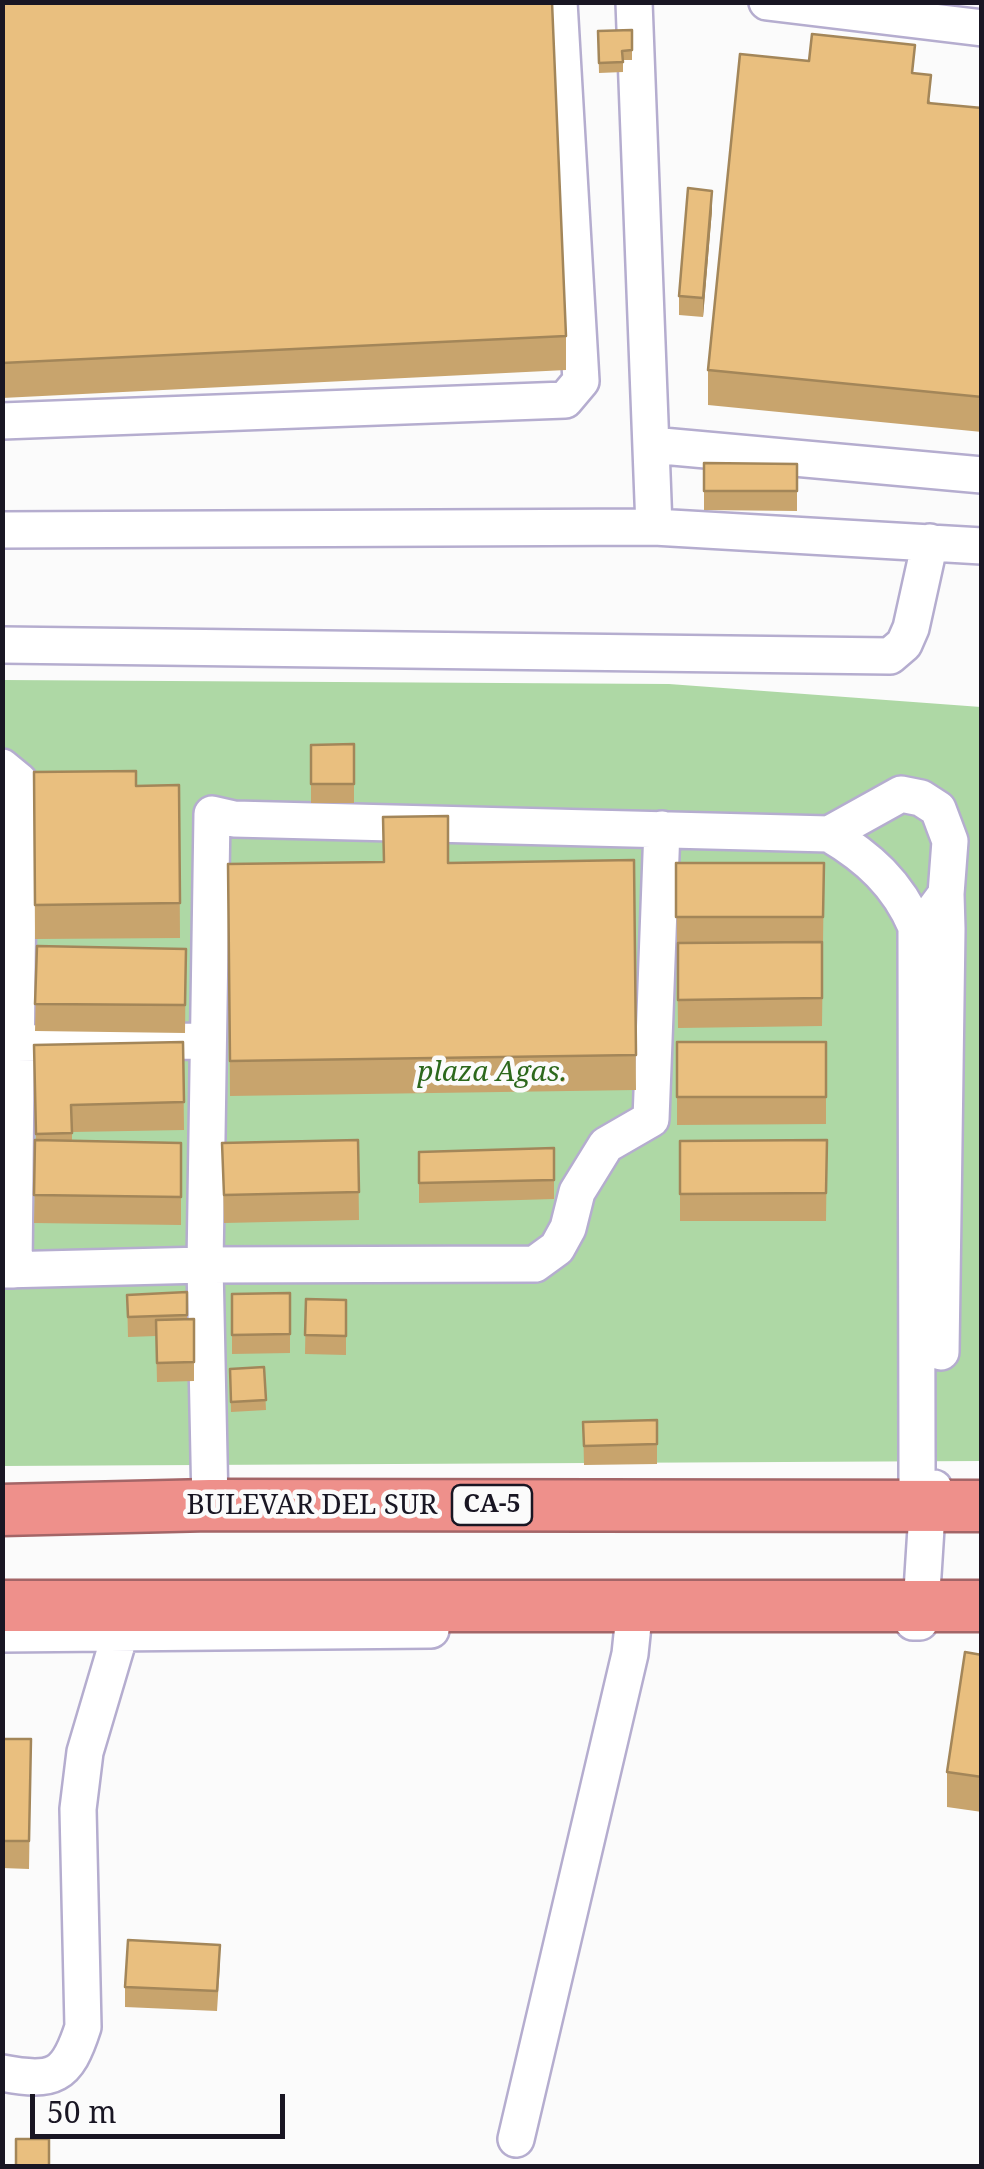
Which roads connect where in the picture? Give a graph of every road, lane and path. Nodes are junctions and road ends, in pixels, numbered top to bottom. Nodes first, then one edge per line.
1 (559, 2) edge
2 (634, 2) edge
3 (767, 2) edge
4 (982, 28) edge
5 (2, 421) edge
6 (651, 445) junction
7 (982, 474) edge
8 (654, 527) junction
9 (2, 530) edge
10 (930, 542) junction
11 (982, 546) edge
12 (2, 646) edge
13 (11, 774) edge
14 (58, 788) edge
15 (173, 807) edge
16 (212, 814) junction
17 (662, 829) junction
18 (829, 834) junction
19 (946, 894) junction
20 (916, 927) junction
21 (208, 1041) junction
22 (16, 1043) junction
23 (205, 1266) junction
24 (8, 1270) edge
25 (928, 1501) junction
26 (210, 1505) junction
27 (982, 1506) edge
28 (2, 1510) edge
29 (923, 1605) junction
30 (2, 1606) edge
31 (982, 1606) edge
32 (634, 1617) junction
33 (121, 1621) junction
34 (2, 1634) edge
35 (2, 2073) edge
36 (516, 2140) dead end

1 - 5 street
2 - 6 street
3 - 4 street
6 - 7 street
6 - 8 street
8 - 9 street
8 - 10 street
10 - 11 street
10 - 12 street
13 - 14 street
13 - 22 street
15 - 16 street
16 - 17 street
16 - 21 street
17 - 18 street
17 - 23 street
18 - 19 street
18 - 20 street
19 - 20 street
19 - 25 street
20 - 25 street
21 - 22 street
21 - 23 street
22 - 24 street
23 - 24 street
23 - 26 street
25 - 26 highway, BULEVAR DEL SUR / CA-5
25 - 27 highway, BULEVAR DEL SUR / CA-5
25 - 29 street
26 - 28 highway, BULEVAR DEL SUR / CA-5
29 - 31 highway
29 - 32 highway
30 - 33 highway
32 - 33 highway
32 - 36 street
33 - 34 street
33 - 35 street

